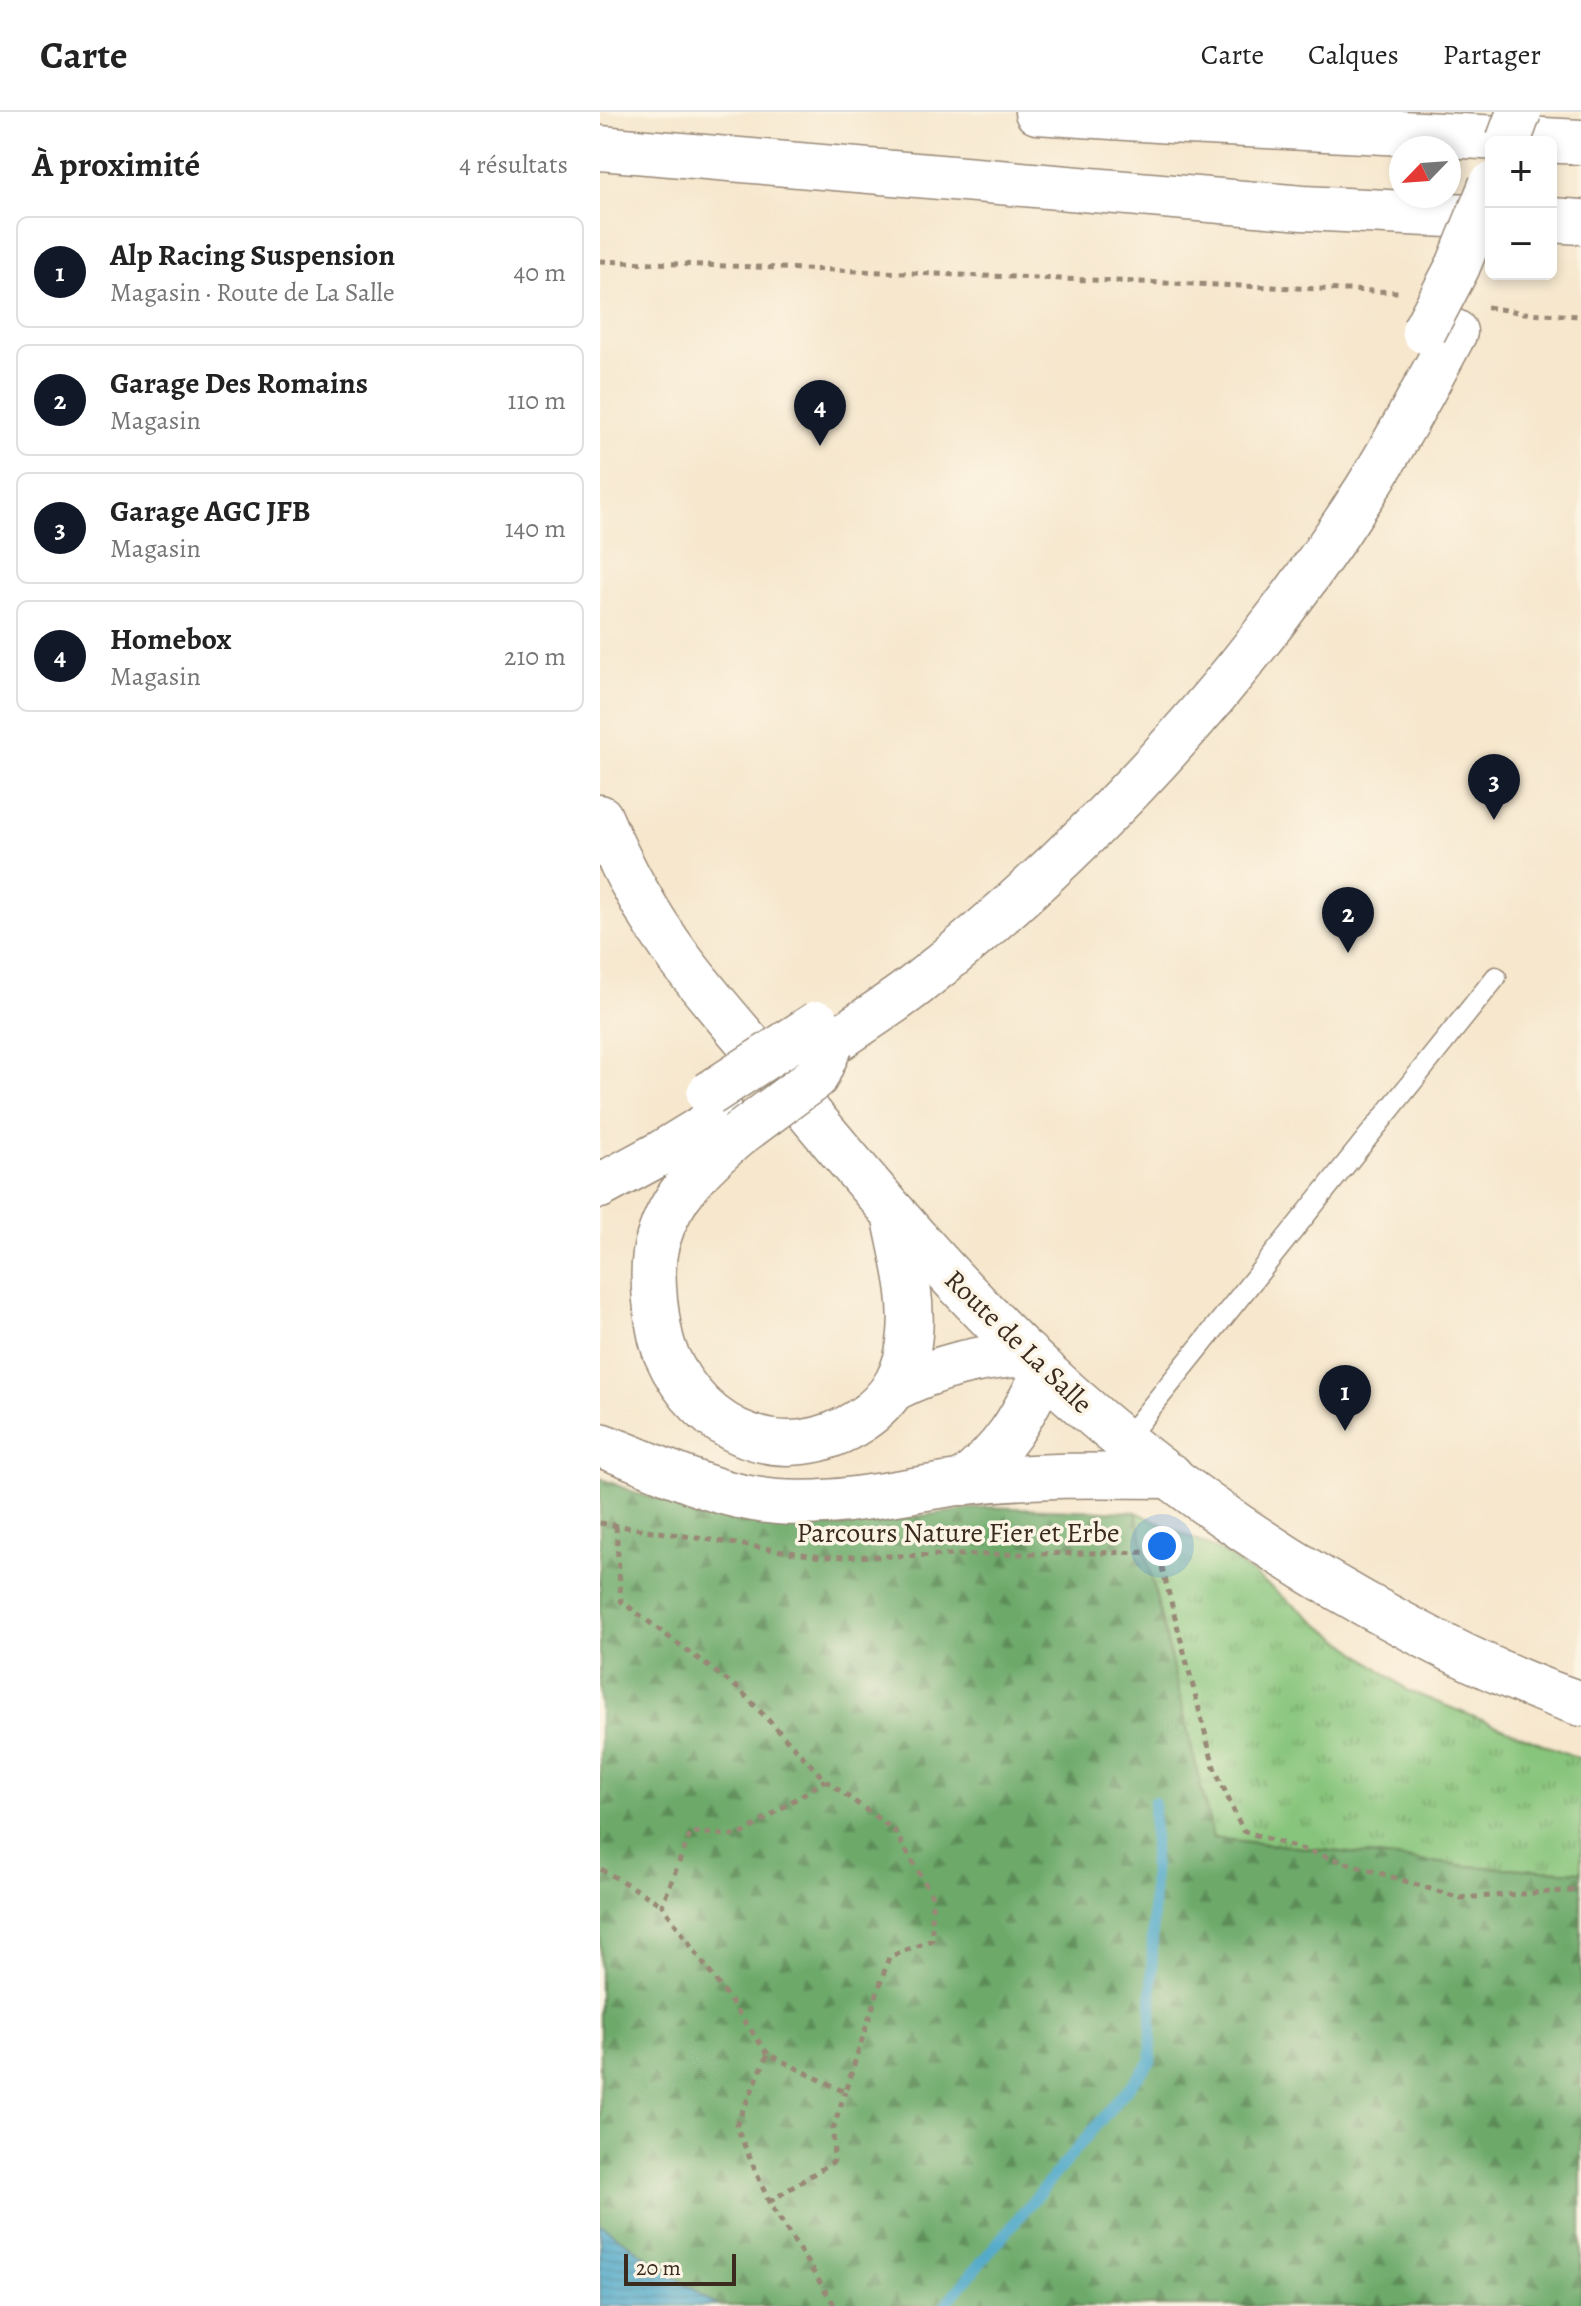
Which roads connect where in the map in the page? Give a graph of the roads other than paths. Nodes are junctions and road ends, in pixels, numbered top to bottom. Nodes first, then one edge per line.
1 (1037, 112) edge
2 (1519, 112) edge
3 (1548, 112) edge
4 (1510, 136) edge
5 (1539, 136) edge
6 (1581, 142) edge
7 (600, 148) edge
8 (1485, 200) edge
9 (1485, 217) edge
10 (1557, 220) edge
11 (1581, 222) edge
12 (1485, 259) edge
13 (1440, 315) junction
14 (600, 817) edge
15 (1496, 977) dead end
16 (723, 1115) junction
17 (600, 1156) edge
18 (600, 1186) edge
19 (894, 1213) junction
20 (1036, 1362) junction
21 (895, 1388) junction
22 (1125, 1440) junction
23 (600, 1445) edge
24 (1171, 1476) junction
25 (962, 1483) junction
26 (1581, 1704) edge

1 - 6 main road
2 - 4 main road, bridge
3 - 5 main road
7 - 9 main road
8 - 13 main road, bridge
10 - 11 main road
12 - 13 main road
13 - 16 main road
14 - 19 main road, Route de La Salle
15 - 22 lane
16 - 17 main road
16 - 18 main road
16 - 21 main road
19 - 20 main road, Route de La Salle
19 - 21 main road
20 - 21 main road
20 - 22 main road, Route de La Salle
20 - 25 main road
22 - 24 main road, Route de La Salle
23 - 25 main road
24 - 25 main road
24 - 26 main road, Route de La Salle

